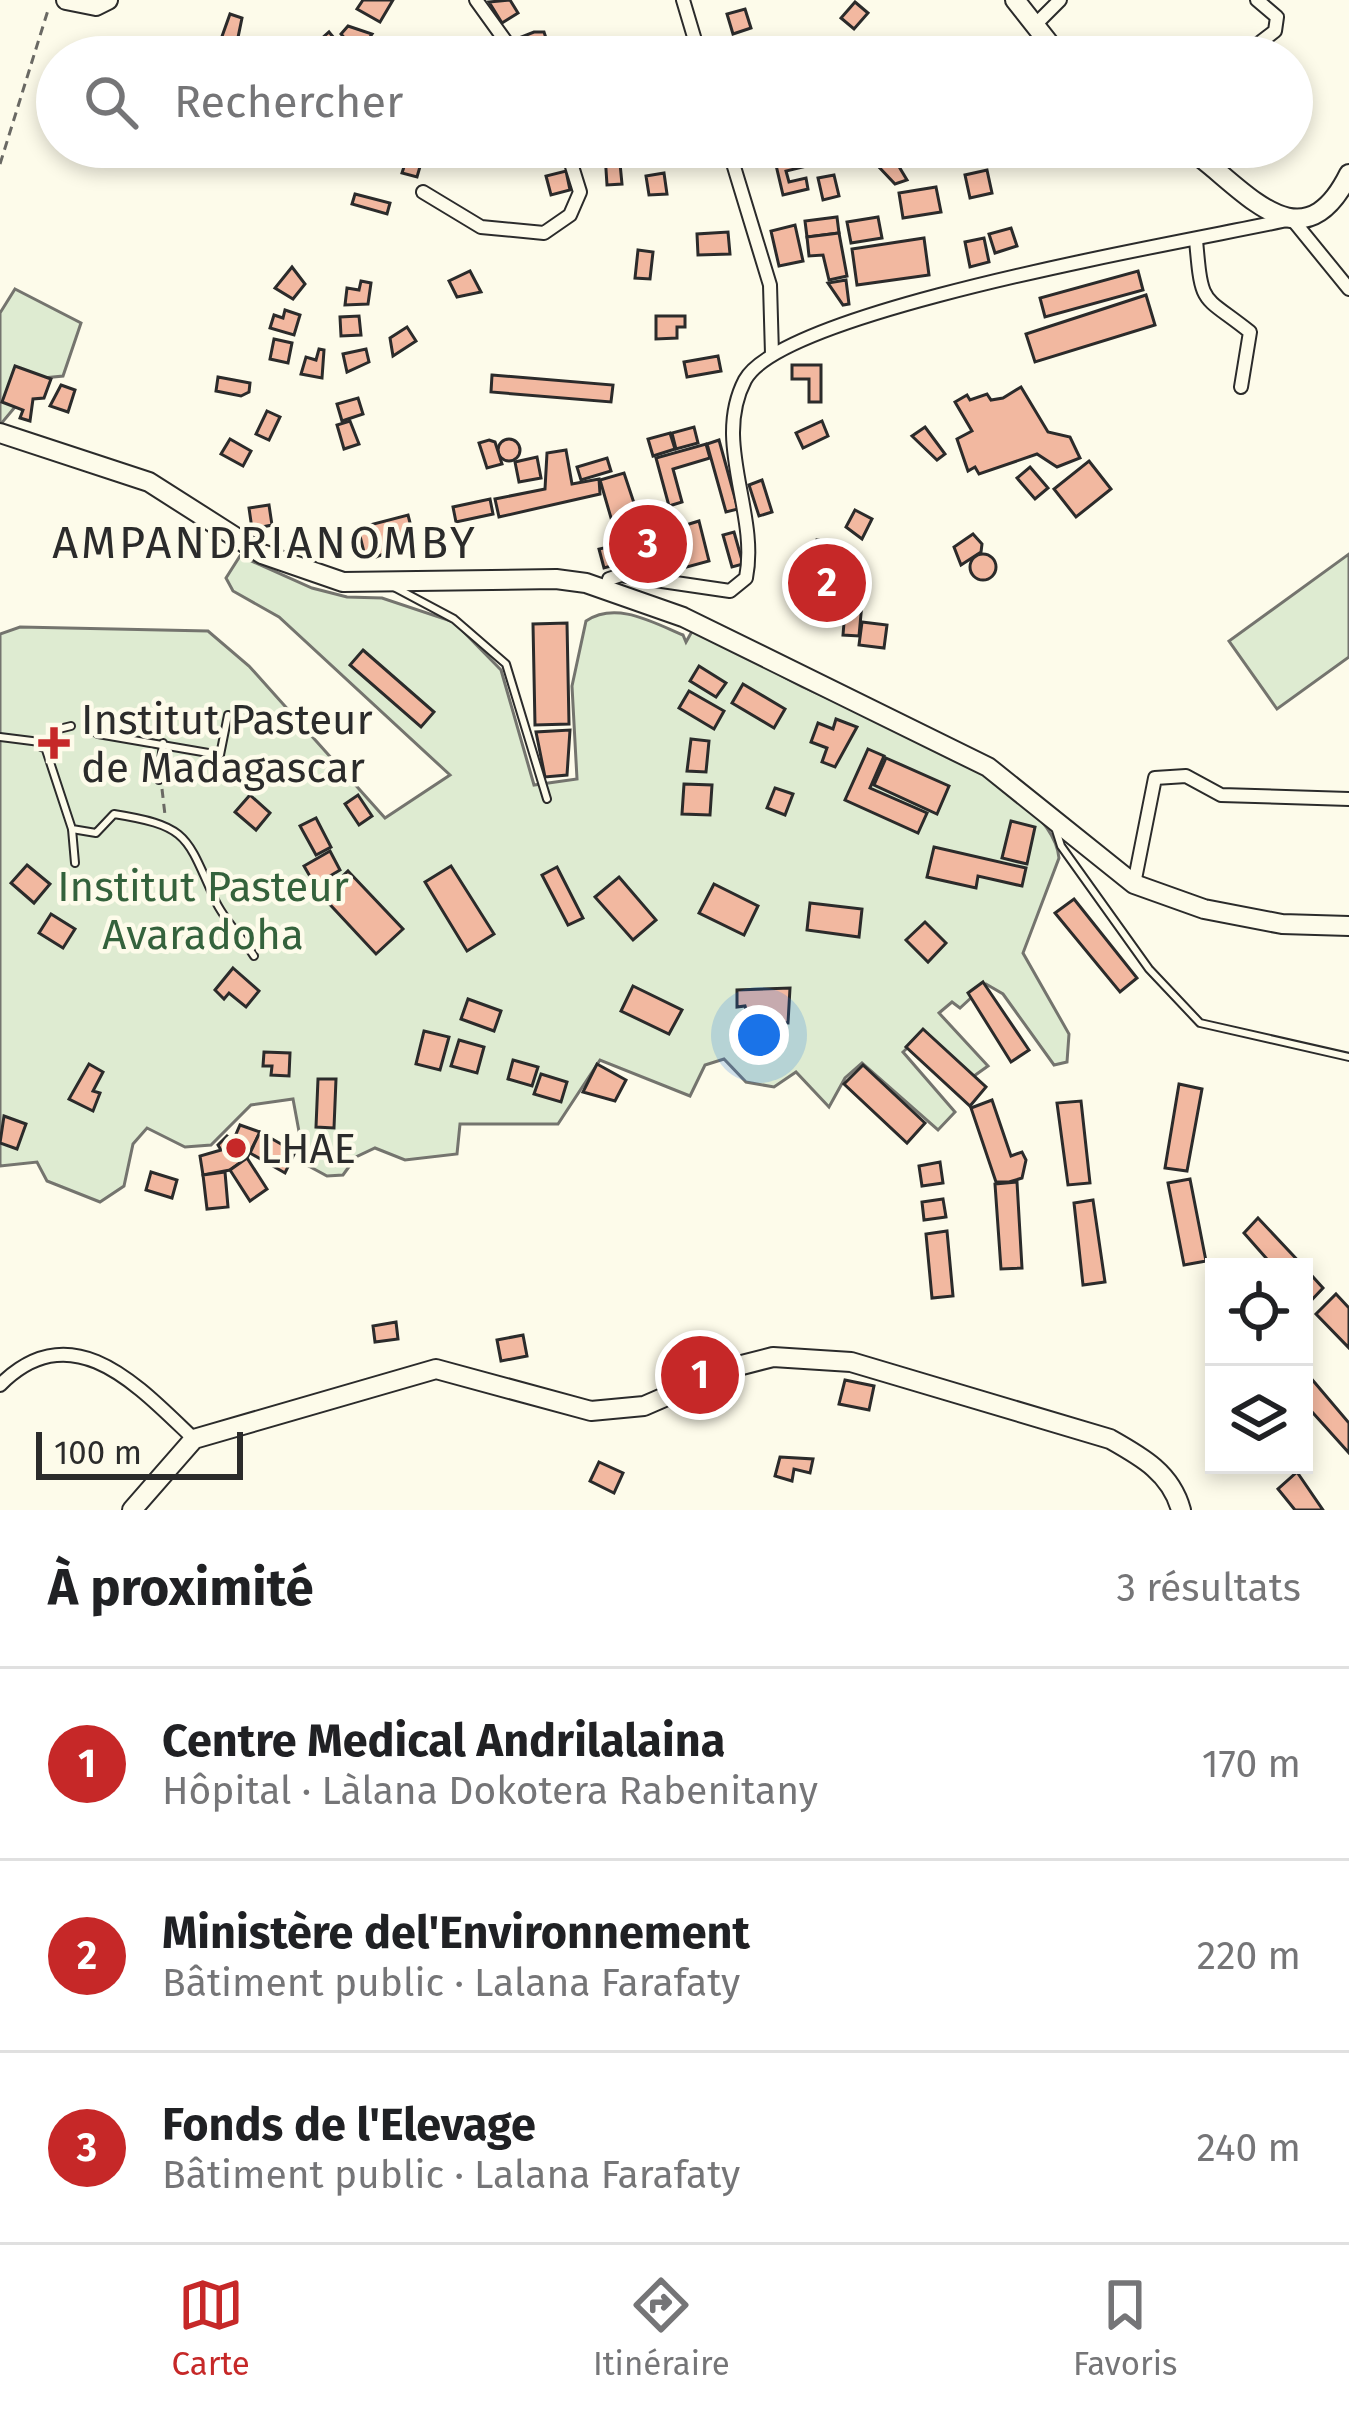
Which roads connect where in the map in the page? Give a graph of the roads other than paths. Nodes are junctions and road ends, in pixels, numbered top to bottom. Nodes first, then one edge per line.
1 (66, 0) edge
2 (108, 0) edge
3 (476, 0) edge
4 (683, 0) edge
5 (1015, 0) edge
6 (1060, 0) edge
7 (1257, 0) edge
8 (1035, 25) junction
9 (502, 36) edge
10 (694, 36) edge
11 (1044, 36) edge
12 (1268, 36) edge
13 (573, 168) edge
14 (734, 168) edge
15 (1212, 168) edge
16 (1349, 174) edge
17 (423, 192) dead end
18 (1292, 220) junction
19 (1196, 240) junction
20 (1349, 290) edge
21 (772, 354) junction
22 (1241, 387) dead end
23 (0, 434) edge
24 (383, 582) junction
25 (606, 590) junction
26 (228, 715) dead end
27 (71, 726) dead end
28 (86, 726) dead end
29 (0, 737) edge
30 (163, 743) junction
31 (44, 744) junction
32 (159, 780) road end
33 (547, 799) dead end
34 (1349, 799) edge
35 (1055, 826) junction
36 (71, 829) junction
37 (75, 862) dead end
38 (1134, 884) junction
39 (1349, 926) edge
40 (254, 956) dead end
41 (1349, 1057) edge
42 (0, 1385) edge
43 (194, 1439) junction
44 (132, 1510) edge
45 (1181, 1510) edge

1 - 2 street
3 - 9 street
4 - 10 street
5 - 8 street
6 - 8 street
7 - 12 street
8 - 11 street
13 - 17 street
14 - 21 street
15 - 18 street
16 - 18 street
18 - 19 street
18 - 20 street
19 - 21 street
19 - 22 street
21 - 25 street
23 - 24 street
24 - 25 street
24 - 33 lane
25 - 35 street
26 - 30 lane
27 - 31 lane
28 - 30 lane
29 - 31 lane
30 - 32 lane
31 - 36 lane
34 - 38 street
35 - 38 street
35 - 41 lane
36 - 37 lane
36 - 40 lane
38 - 39 street
42 - 43 street
43 - 44 street
43 - 45 street

